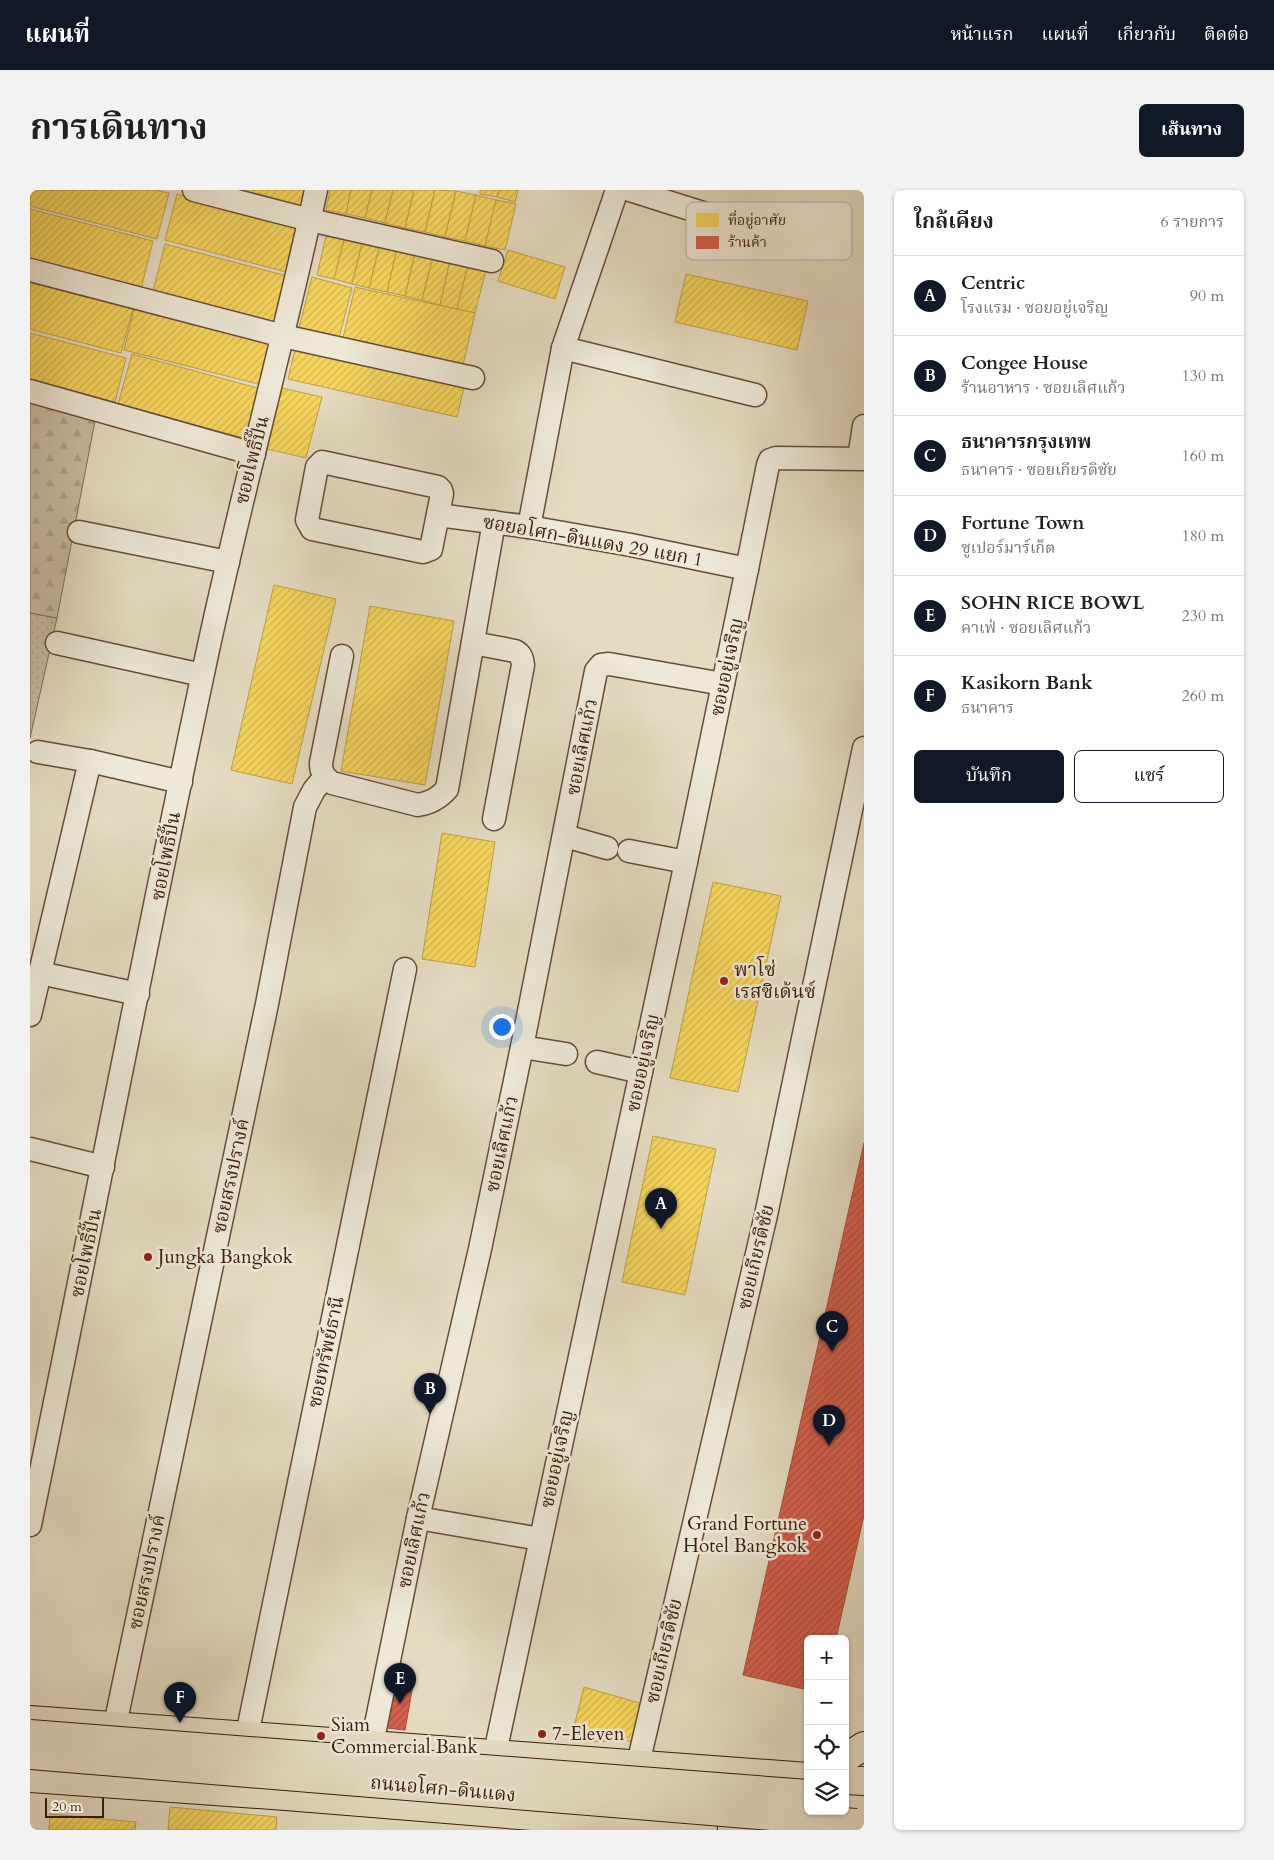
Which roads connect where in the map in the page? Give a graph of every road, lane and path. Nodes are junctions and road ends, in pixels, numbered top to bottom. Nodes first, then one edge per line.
1 (194, 190) edge
2 (316, 190) edge
3 (617, 190) edge
4 (630, 190) edge
5 (686, 208) edge
6 (310, 220) junction
7 (492, 261) dead end
8 (30, 270) edge
9 (283, 336) junction
10 (562, 348) junction
11 (473, 378) dead end
12 (30, 392) edge
13 (755, 396) dead end
14 (864, 426) edge
15 (254, 454) junction
16 (861, 459) edge
17 (438, 516) junction
18 (494, 522) junction
19 (530, 527) junction
20 (79, 532) dead end
21 (228, 562) junction
22 (747, 569) junction
23 (57, 643) dead end
24 (473, 643) junction
25 (342, 656) dead end
26 (202, 675) junction
27 (723, 684) junction
28 (864, 748) edge
29 (38, 752) dead end
30 (90, 761) junction
31 (324, 778) junction
32 (180, 782) junction
33 (494, 819) dead end
34 (565, 836) junction
35 (686, 862) junction
36 (405, 968) dead end
37 (40, 973) junction
38 (138, 994) junction
39 (30, 1015) edge
40 (522, 1047) junction
41 (566, 1054) dead end
42 (597, 1062) dead end
43 (641, 1072) junction
44 (30, 1149) edge
45 (103, 1167) junction
46 (418, 1518) junction
47 (30, 1525) edge
48 (540, 1539) junction
49 (30, 1720) edge
50 (115, 1726) junction
51 (30, 1734) edge
52 (247, 1735) junction
53 (293, 1739) junction
54 (372, 1744) junction
55 (864, 1746) edge
56 (423, 1748) junction
57 (495, 1753) junction
58 (849, 1755) edge
59 (30, 1756) edge
60 (638, 1764) junction
61 (804, 1768) edge
62 (752, 1772) junction
63 (804, 1777) edge
64 (30, 1778) edge
65 (804, 1794) edge
66 (286, 1796) junction
67 (857, 1800) edge
68 (417, 1807) junction
69 (703, 1830) edge

1 - 6 street
2 - 6 street, ซอยโพธิ์ปั้น
3 - 10 street
4 - 5 street
6 - 7 street
6 - 9 street, ซอยโพธิ์ปั้น
8 - 9 street
9 - 11 street
9 - 15 street, ซอยโพธิ์ปั้น
10 - 13 street
10 - 19 street
12 - 15 street
14 - 16 street
15 - 21 street, ซอยโพธิ์ปั้น
16 - 22 street, ซอยอยู่เจริญ
17 - 17 street
17 - 18 street, ซอยอโศก-ดินแดง 29 แยก 1
18 - 19 street, ซอยอโศก-ดินแดง 29 แยก 1
18 - 24 street
19 - 22 street, ซอยอโศก-ดินแดง 29 แยก 1
20 - 21 street
21 - 26 street, ซอยโพธิ์ปั้น
22 - 27 street, ซอยอยู่เจริญ
23 - 26 street
24 - 31 street
24 - 33 street
25 - 31 street
26 - 32 street, ซอยโพธิ์ปั้น
27 - 34 street, ซอยเลิศแก้ว
27 - 35 street, ซอยอยู่เจริญ
28 - 60 street, ซอยเกียรติชัย
29 - 30 street
30 - 32 street
30 - 37 street
31 - 50 street, ซอยสรงปรางค์
32 - 38 street, ซอยโพธิ์ปั้น
34 - 35 street
34 - 40 street, ซอยเลิศแก้ว
35 - 43 street, ซอยอยู่เจริญ
36 - 52 street, ซอยทรัพย์ธานี
37 - 38 street
37 - 39 street
38 - 45 street, ซอยโพธิ์ปั้น
40 - 41 street
40 - 46 street, ซอยเลิศแก้ว
42 - 43 street
43 - 48 street, ซอยอยู่เจริญ
44 - 45 street
45 - 47 street, ซอยโพธิ์ปั้น
46 - 48 street
46 - 54 street, ซอยเลิศแก้ว
48 - 57 street, ซอยอยู่เจริญ
49 - 50 main road, ถนนอโศก-ดินแดง
50 - 52 main road, ถนนอโศก-ดินแดง
51 - 65 main road, ถนนอโศก-ดินแดง, bridge
52 - 53 main road, ถนนอโศก-ดินแดง
53 - 54 main road, ถนนอโศก-ดินแดง
53 - 66 main road
54 - 56 main road, ถนนอโศก-ดินแดง
55 - 58 main road
56 - 57 main road, ถนนอโศก-ดินแดง
56 - 68 main road
57 - 60 main road, ถนนอโศก-ดินแดง
59 - 67 main road, ถนนอโศก-ดินแดง, bridge
60 - 62 main road, ถนนอโศก-ดินแดง
61 - 62 main road
62 - 63 main road, ถนนอโศก-ดินแดง
64 - 66 main road, ถนนอโศก-ดินแดง
66 - 68 main road, ถนนอโศก-ดินแดง
68 - 69 main road, ถนนอโศก-ดินแดง

